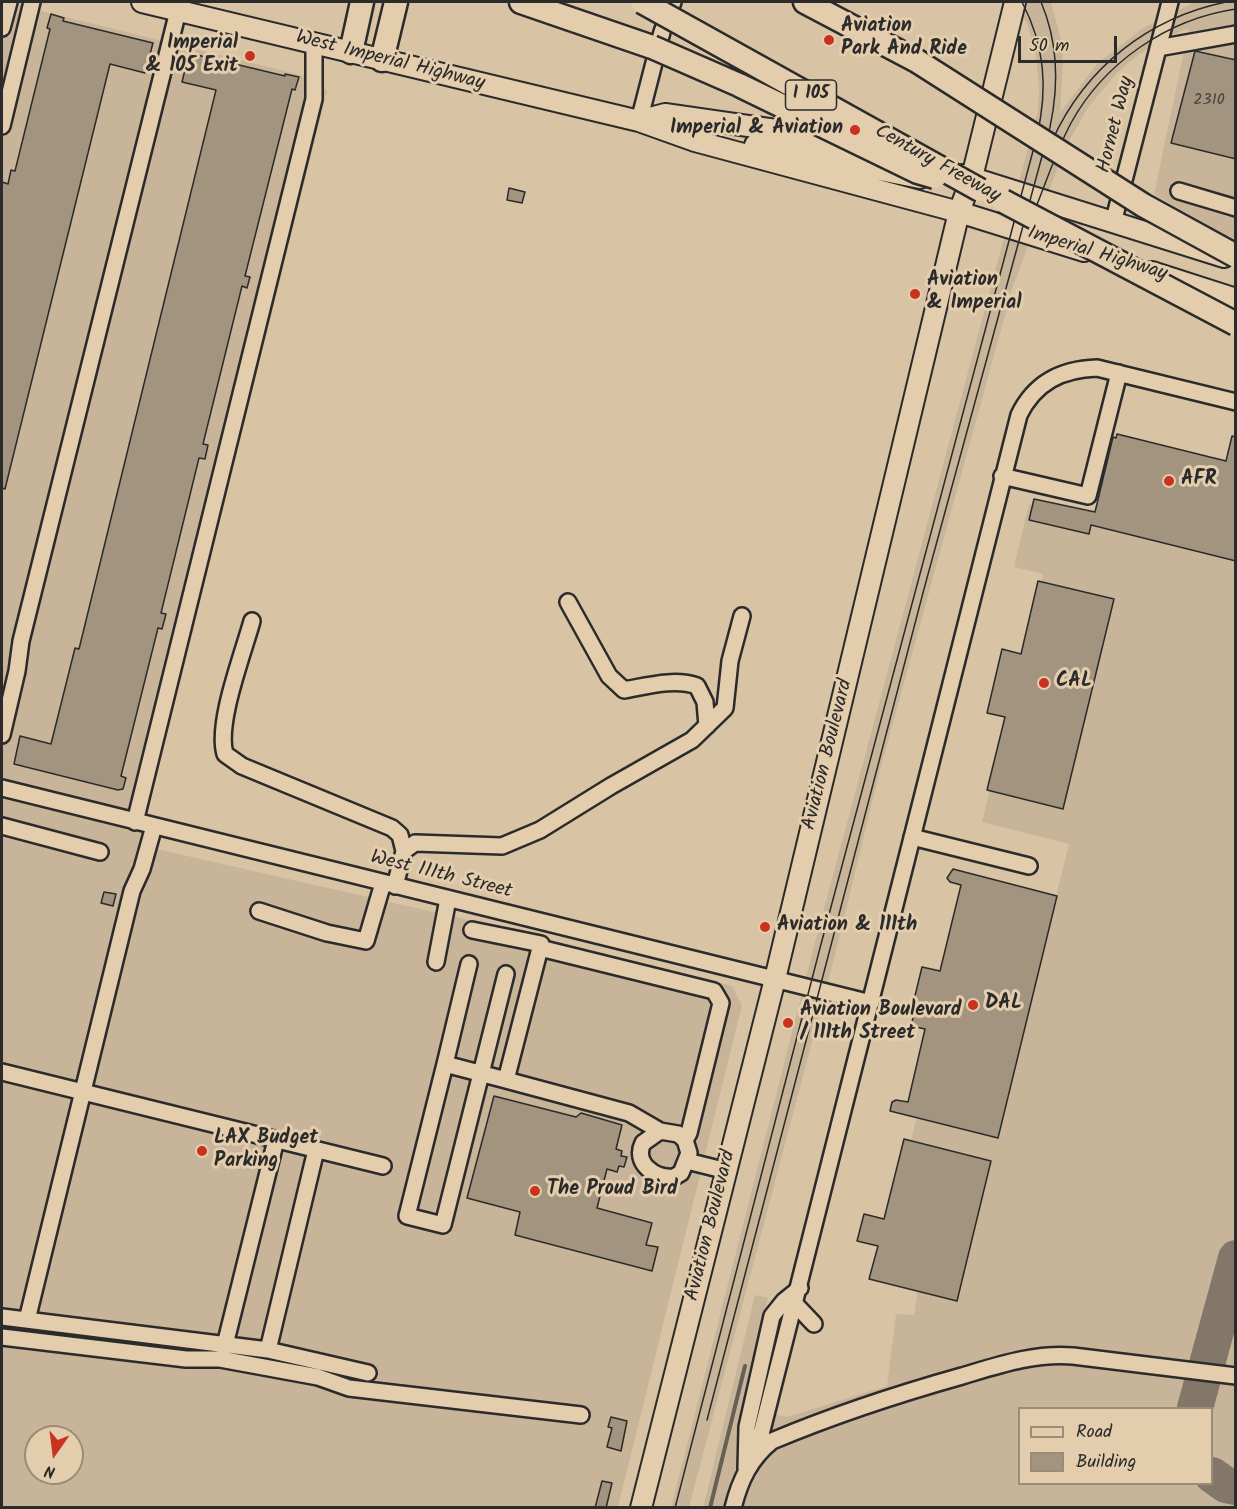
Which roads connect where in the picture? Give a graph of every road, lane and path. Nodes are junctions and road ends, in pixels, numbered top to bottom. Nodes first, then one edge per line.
1 (9, 2) edge
2 (32, 2) edge
3 (142, 2) edge
4 (362, 2) edge
5 (396, 2) edge
6 (521, 2) edge
7 (642, 2) edge
8 (673, 2) edge
9 (805, 2) edge
10 (836, 2) edge
11 (1015, 2) edge
12 (1170, 2) edge
13 (178, 11) junction
14 (2, 28) edge
15 (1236, 34) edge
16 (314, 44) junction
17 (1158, 48) junction
18 (351, 52) junction
19 (382, 60) junction
20 (917, 61) junction
21 (639, 122) junction
22 (2, 126) edge
23 (695, 141) junction
24 (976, 184) junction
25 (1179, 191) dead end
26 (1236, 208) edge
27 (959, 212) junction
28 (1113, 223) junction
29 (1236, 258) edge
30 (1233, 297) edge
31 (1236, 324) edge
32 (1119, 373) junction
33 (1236, 402) edge
34 (1002, 476) junction
35 (568, 602) dead end
36 (742, 616) dead end
37 (252, 621) dead end
38 (707, 726) junction
39 (2, 735) edge
40 (2, 788) edge
41 (135, 822) junction
42 (2, 826) edge
43 (154, 826) junction
44 (912, 837) junction
45 (404, 851) junction
46 (100, 852) dead end
47 (1029, 866) dead end
48 (389, 884) junction
49 (448, 899) junction
50 (259, 911) dead end
51 (546, 923) junction
52 (472, 930) dead end
53 (540, 946) junction
54 (436, 962) dead end
55 (469, 964) dead end
56 (506, 974) dead end
57 (775, 979) junction
58 (871, 1003) junction
59 (444, 1064) junction
60 (2, 1072) edge
61 (480, 1073) junction
62 (506, 1080) junction
63 (84, 1092) junction
64 (660, 1131) junction
65 (276, 1140) junction
66 (685, 1140) junction
67 (316, 1150) junction
68 (687, 1161) junction
69 (383, 1166) dead end
70 (727, 1171) junction
71 (800, 1288) junction
72 (795, 1304) junction
73 (2, 1317) edge
74 (27, 1320) junction
75 (814, 1324) dead end
76 (2, 1337) edge
77 (225, 1345) junction
78 (268, 1350) junction
79 (368, 1373) dead end
80 (1236, 1376) edge
81 (580, 1415) dead end
82 (756, 1454) junction
83 (746, 1469) junction
84 (641, 1508) edge
85 (733, 1508) edge

1 - 14 street
2 - 22 street
3 - 13 main road, West Imperial Highway
4 - 18 highway
5 - 19 highway
6 - 24 highway, bridge
7 - 24 highway, Century Freeway / I 105, bridge
8 - 21 street
9 - 20 highway
10 - 20 highway
11 - 24 main road, Aviation Boulevard
12 - 17 street, Hornet Way
13 - 16 main road, West Imperial Highway
13 - 39 street
15 - 17 street
16 - 18 main road, West Imperial Highway
16 - 41 street
17 - 28 street, Hornet Way
18 - 19 main road, West Imperial Highway
19 - 21 main road, West Imperial Highway
20 - 29 highway, bridge
21 - 23 main road, West Imperial Highway
21 - 24 main road, West Imperial Highway
23 - 24 main road
23 - 27 main road, West Imperial Highway
24 - 27 main road, Aviation Boulevard
24 - 28 main road, Imperial Highway
24 - 31 highway, Century Freeway / I 105, bridge
25 - 26 street
27 - 30 main road, Imperial Highway
27 - 57 main road, Aviation Boulevard
28 - 29 main road, Imperial Highway
32 - 33 street
32 - 34 street
32 - 34 street
34 - 44 street
35 - 38 street
36 - 38 street
37 - 45 street
38 - 45 street
40 - 41 street, West 111th Street
41 - 43 street, West 111th Street
42 - 46 street
43 - 48 street, West 111th Street
43 - 63 street
44 - 47 street
44 - 58 street
45 - 48 street
48 - 49 street, West 111th Street
48 - 50 street
49 - 51 street, West 111th Street
49 - 54 street
51 - 53 street
51 - 57 street, West 111th Street
52 - 53 street
53 - 62 street
53 - 66 street
55 - 59 street
56 - 61 street
57 - 58 street, West 111th Street
57 - 70 main road, Aviation Boulevard
58 - 71 street
59 - 61 street
59 - 61 street
60 - 63 street
61 - 62 street
62 - 64 street
63 - 65 street
63 - 74 street
64 - 66 street
64 - 68 street
65 - 67 street
65 - 77 street
66 - 68 street
67 - 69 street
67 - 78 street
68 - 70 street
70 - 84 main road, Aviation Boulevard
71 - 72 street
71 - 83 street
72 - 75 street
72 - 82 street
73 - 74 street
74 - 77 street
76 - 81 street
77 - 78 street
78 - 79 street
80 - 82 street
82 - 83 street
83 - 85 street

